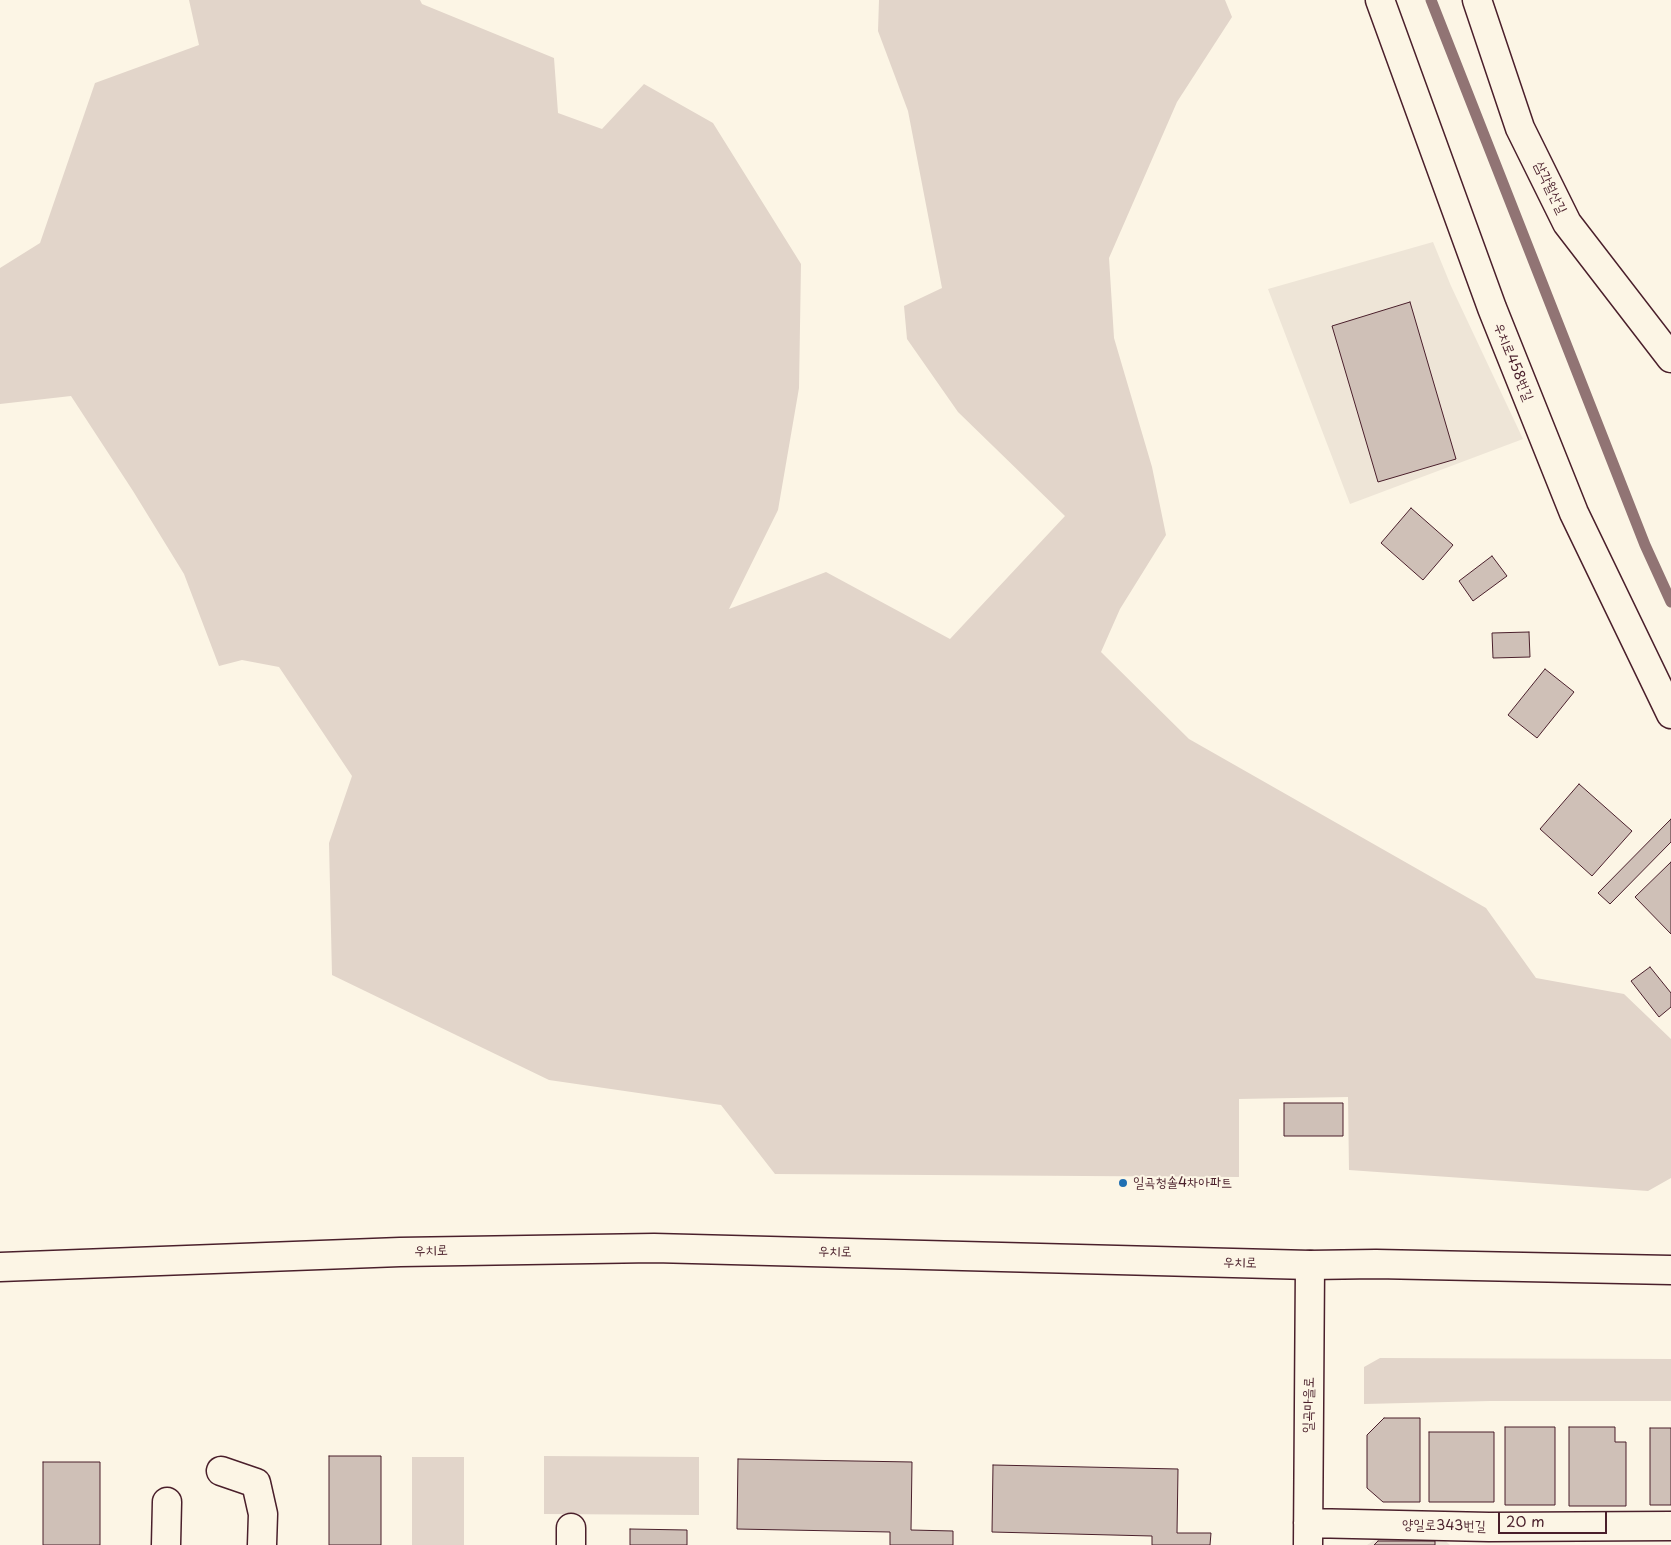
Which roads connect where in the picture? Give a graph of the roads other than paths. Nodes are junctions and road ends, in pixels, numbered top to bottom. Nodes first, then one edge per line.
1 (1380, 0) edge
2 (1477, 0) edge
3 (1670, 354) edge
4 (1671, 714) edge
5 (1310, 1264) junction
6 (0, 1267) edge
7 (1671, 1270) edge
8 (220, 1471) dead end
9 (167, 1502) dead end
10 (1671, 1526) edge
11 (1308, 1534) edge
12 (1489, 1536) edge
13 (166, 1545) edge
14 (262, 1545) edge

1 - 4 street, 우치로458번길
2 - 3 street, 삼각월산길
5 - 6 street, 우치로
5 - 7 street, 우치로
5 - 11 street, 일곡마을로
8 - 14 street
9 - 13 street
10 - 12 street, 양일로343번길
11 - 12 street, 양일로343번길

